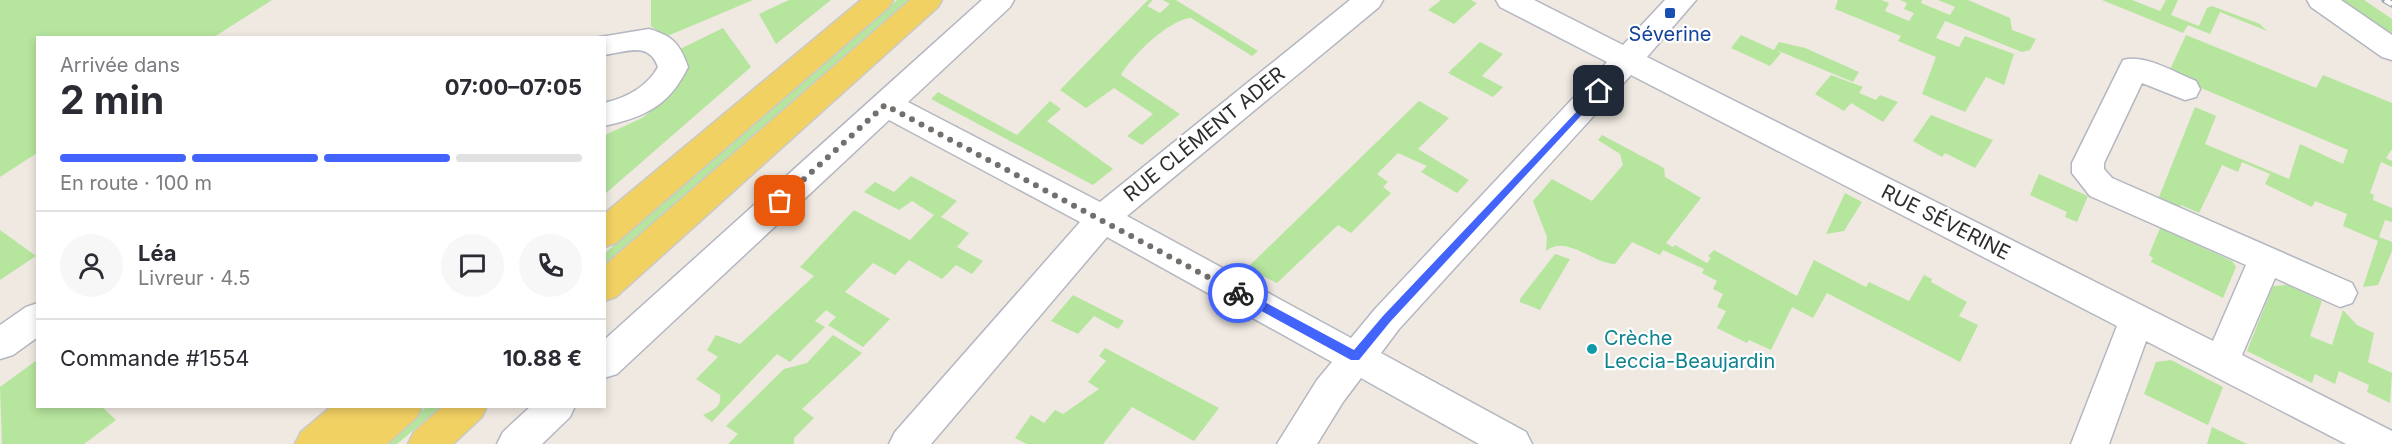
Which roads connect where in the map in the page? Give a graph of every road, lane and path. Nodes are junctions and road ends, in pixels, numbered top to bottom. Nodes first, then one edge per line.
1 (879, 0) edge
2 (928, 0) edge
3 (1000, 0) edge
4 (1368, 0) edge
5 (1510, 0) edge
6 (1682, 0) edge
7 (2321, 0) edge
8 (606, 45) edge
9 (2392, 50) edge
10 (1627, 61) junction
11 (2185, 89) dead end
12 (885, 105) junction
13 (606, 114) edge
14 (1103, 219) junction
15 (606, 232) edge
16 (2266, 260) junction
17 (606, 285) edge
18 (2340, 293) dead end
19 (36, 318) edge
20 (2137, 318) junction
21 (0, 344) edge
22 (1355, 356) junction
23 (606, 361) edge
24 (2221, 362) junction
25 (357, 408) edge
26 (402, 408) edge
27 (467, 408) edge
28 (555, 408) edge
29 (314, 444) edge
30 (360, 444) edge
31 (427, 444) edge
32 (516, 444) edge
33 (908, 444) edge
34 (1296, 444) edge
35 (1513, 444) edge
36 (2090, 444) edge
37 (2382, 444) edge

1 - 15 main road
2 - 17 main road
3 - 12 street
4 - 14 street, RUE CLÉMENT ADER
5 - 10 street, RUE SÉVERINE
6 - 10 street
7 - 9 street
8 - 13 street
10 - 20 street, RUE SÉVERINE
10 - 22 street
11 - 16 street
12 - 14 street
12 - 23 street
14 - 22 street
14 - 33 street, RUE CLÉMENT ADER
16 - 18 street
16 - 24 street
19 - 21 street
20 - 24 street, RUE SÉVERINE
20 - 36 street
22 - 34 street
22 - 35 street
24 - 37 street, RUE SÉVERINE
25 - 29 main road
26 - 30 main road
27 - 31 main road
28 - 32 street

